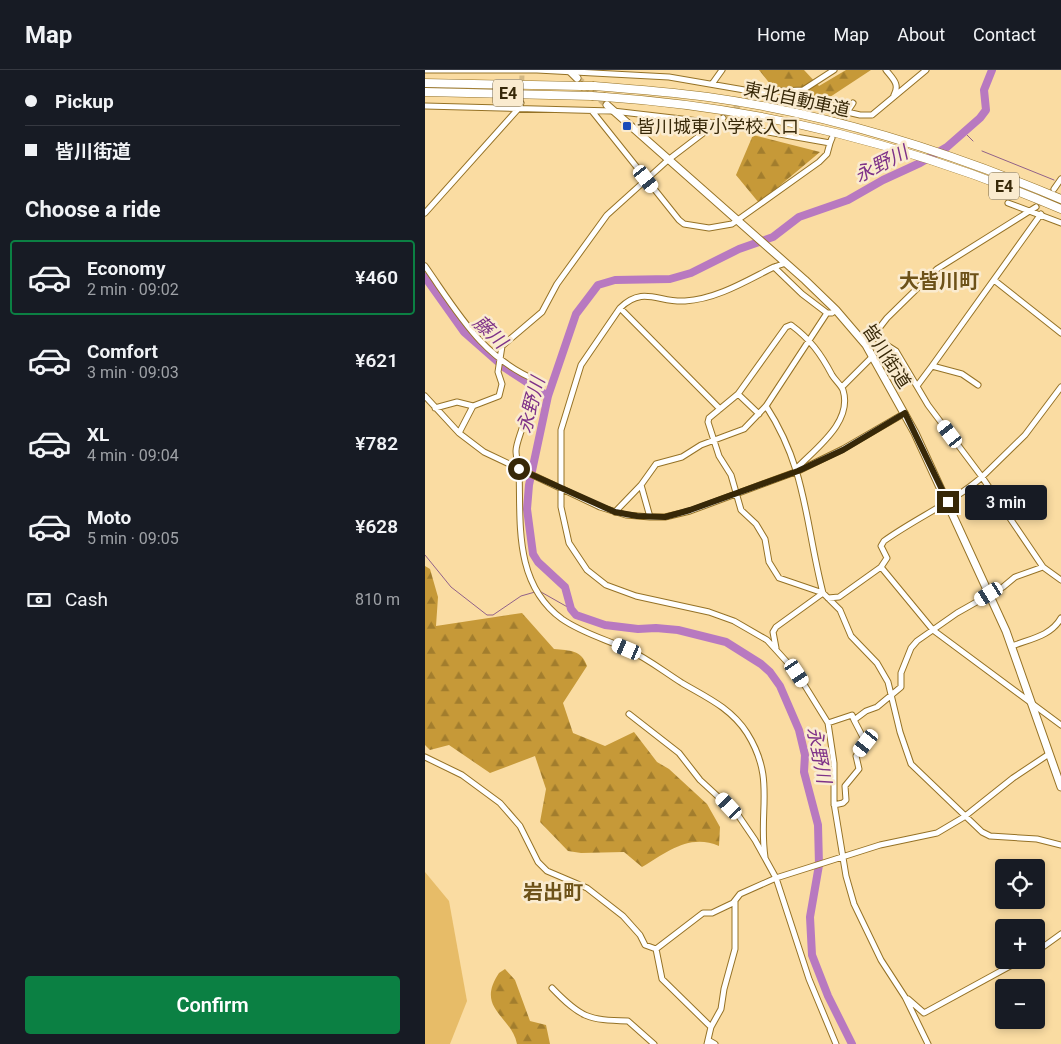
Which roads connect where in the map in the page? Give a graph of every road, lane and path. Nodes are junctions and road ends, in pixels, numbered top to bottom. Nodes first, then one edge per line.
1 (425, 70) edge
2 (465, 70) edge
3 (537, 70) edge
4 (722, 70) edge
5 (835, 70) edge
6 (886, 70) edge
7 (926, 70) edge
8 (570, 71) edge
9 (522, 72) edge
10 (577, 78) tunnel mouth
11 (425, 82) edge
12 (712, 84) junction
13 (425, 92) edge
14 (756, 92) junction
15 (750, 97) tunnel mouth
16 (892, 98) junction
17 (606, 101) junction
18 (853, 103) dead end
19 (520, 105) junction
20 (425, 106) edge
21 (592, 111) junction
22 (613, 111) junction
23 (723, 118) tunnel mouth
24 (716, 123) junction
25 (668, 160) junction
26 (646, 179) junction
27 (1060, 183) edge
28 (1054, 189) tunnel mouth
29 (1061, 199) edge
30 (1009, 203) dead end
31 (1033, 208) junction
32 (1061, 209) edge
33 (425, 212) edge
34 (1041, 214) junction
35 (739, 221) junction
36 (1061, 223) edge
37 (784, 262) junction
38 (425, 266) edge
39 (774, 268) junction
40 (994, 280) junction
41 (620, 308) junction
42 (836, 310) junction
43 (827, 313) junction
44 (1061, 333) edge
45 (874, 337) junction
46 (809, 339) junction
47 (866, 345) junction
48 (873, 356) junction
49 (499, 357) junction
50 (932, 366) junction
51 (539, 382) dead end
52 (978, 385) dead end
53 (917, 386) junction
54 (843, 387) junction
55 (1061, 387) edge
56 (738, 394) junction
57 (425, 396) edge
58 (473, 406) junction
59 (766, 406) junction
60 (435, 408) junction
61 (720, 408) junction
62 (905, 413) junction
63 (759, 414) junction
64 (520, 421) dead end
65 (459, 434) junction
66 (714, 440) junction
67 (520, 470) junction
68 (797, 470) junction
69 (982, 477) junction
70 (641, 485) junction
71 (559, 488) junction
72 (737, 493) junction
73 (948, 502) junction
74 (615, 512) junction
75 (650, 517) junction
76 (881, 567) junction
77 (1043, 567) junction
78 (1061, 580) edge
79 (823, 593) junction
80 (989, 594) junction
81 (828, 598) junction
82 (1061, 618) edge
83 (933, 630) junction
84 (1012, 646) junction
85 (776, 648) junction
86 (890, 695) junction
87 (1032, 706) junction
88 (629, 714) dead end
89 (854, 720) junction
90 (828, 723) junction
91 (1061, 725) edge
92 (1049, 754) junction
93 (425, 758) edge
94 (1061, 787) edge
95 (834, 805) junction
96 (964, 817) junction
97 (1061, 845) edge
98 (844, 856) junction
99 (765, 857) junction
100 (776, 878) junction
101 (735, 901) junction
102 (1061, 934) edge
103 (1045, 946) edge
104 (655, 949) junction
105 (1005, 969) edge
106 (552, 988) dead end
107 (905, 997) junction
108 (711, 1027) junction
109 (708, 1042) edge
110 (654, 1044) edge
111 (715, 1044) edge
112 (836, 1044) edge
113 (928, 1044) edge

1 - 2 street
2 - 9 street
3 - 8 street
3 - 9 street
4 - 12 street
5 - 14 street
6 - 16 street
7 - 16 street
8 - 10 main road
8 - 12 street
11 - 29 highway, 東北自動車道 / E4, bridge
12 - 14 street
13 - 17 highway, 東北自動車道 / E4, bridge
14 - 15 street
16 - 18 street
17 - 22 main road, 皆川街道
17 - 32 highway, 東北自動車道 / E4
19 - 20 street
19 - 21 street
19 - 33 street
21 - 22 street
21 - 26 street
22 - 24 street
22 - 25 main road, 皆川街道
23 - 24 street
24 - 25 street
24 - 35 street
25 - 26 street
25 - 35 main road, 皆川街道
26 - 35 street
26 - 49 street
27 - 28 street
30 - 31 street
31 - 34 street
31 - 45 street
34 - 36 street
34 - 40 street
35 - 37 main road, 皆川街道
37 - 39 street
37 - 42 main road, 皆川街道
38 - 49 street
39 - 41 street
39 - 43 street
40 - 44 street
40 - 50 street
41 - 61 street
41 - 71 street
42 - 43 street
42 - 47 main road, 皆川街道
43 - 46 street
45 - 47 street
45 - 53 street
46 - 54 street
46 - 56 street
46 - 59 street
47 - 48 main road, 皆川街道
48 - 54 street
48 - 62 main road, 皆川街道
49 - 51 street
49 - 58 street
50 - 52 street
50 - 53 street
53 - 69 street
54 - 68 street
55 - 69 street
56 - 61 street
56 - 63 street
57 - 60 street
58 - 60 street
58 - 65 street
59 - 63 street
59 - 68 street
60 - 65 street
61 - 66 street
62 - 68 street
62 - 73 main road, 皆川街道
63 - 66 street
64 - 67 street
65 - 67 street
66 - 70 street
66 - 72 street
67 - 71 street
67 - 99 street
68 - 72 street
68 - 79 street
69 - 73 street
69 - 77 street
70 - 74 street
70 - 75 street
71 - 74 street
71 - 85 street
72 - 75 street
72 - 79 street
73 - 76 street
73 - 80 main road, 皆川街道
74 - 75 street
76 - 81 street
76 - 83 street
77 - 78 street
77 - 80 street
79 - 81 street
79 - 85 street
80 - 83 street
80 - 84 main road, 皆川街道
81 - 86 street
82 - 84 street
83 - 86 street
83 - 87 street
84 - 87 main road, 皆川街道
85 - 90 street
86 - 89 street
86 - 96 street
87 - 91 street
87 - 92 main road, 皆川街道
88 - 99 street
89 - 90 street
89 - 95 street
90 - 95 street
92 - 94 main road, 皆川街道
92 - 96 street
93 - 104 street
95 - 98 street
96 - 97 street
96 - 98 street
98 - 100 street
98 - 107 street
99 - 100 street
100 - 101 street
100 - 112 street
101 - 104 street
101 - 108 street
102 - 103 street
104 - 108 street
105 - 107 street
106 - 110 street
107 - 113 street
108 - 109 street
109 - 111 street

